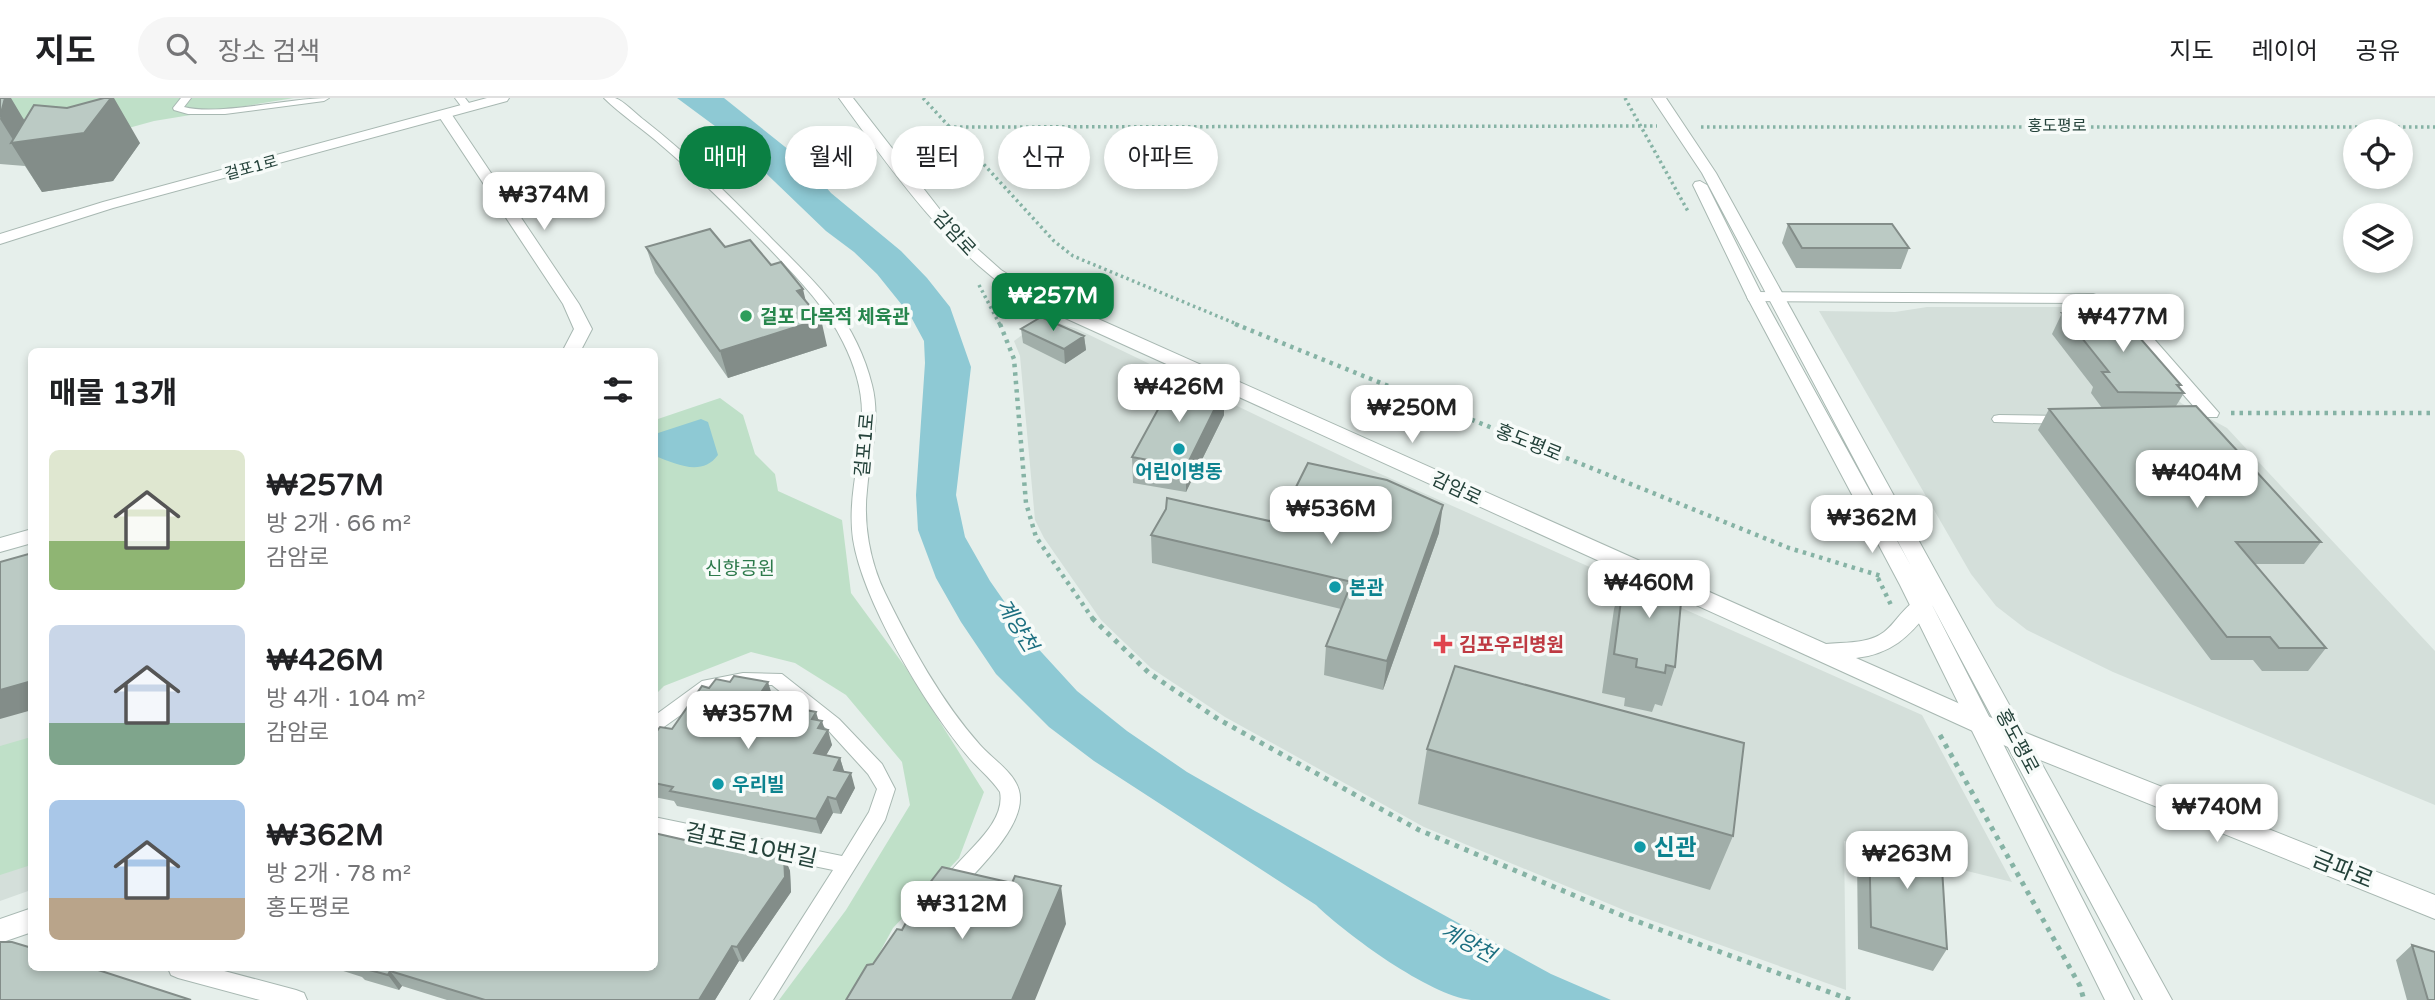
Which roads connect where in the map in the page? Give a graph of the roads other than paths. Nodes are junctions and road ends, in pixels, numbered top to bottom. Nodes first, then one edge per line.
1 (186, 98) edge
2 (324, 98) edge
3 (502, 98) edge
4 (609, 98) edge
5 (846, 98) edge
6 (1643, 98) edge
7 (1659, 98) edge
8 (464, 103) edge
9 (445, 115) junction
10 (1671, 126) junction
11 (0, 239) edge
12 (1766, 298) junction
13 (573, 348) edge
14 (1999, 419) dead end
15 (2078, 420) edge
16 (2208, 421) edge
17 (28, 537) edge
18 (0, 545) edge
19 (1917, 595) junction
20 (1823, 652) junction
21 (658, 723) edge
22 (1983, 724) junction
23 (2017, 740) junction
24 (658, 826) edge
25 (847, 865) junction
26 (2435, 906) edge
27 (934, 909) edge
28 (28, 921) edge
29 (0, 931) edge
30 (188, 971) edge
31 (296, 1000) edge
32 (761, 1000) edge
33 (2120, 1000) edge
34 (2158, 1000) edge

1 - 2 lane
3 - 8 street, 걸포1로
4 - 27 lane, 걸포1로
5 - 20 street, 감암로
6 - 10 street, 홍도평로
7 - 10 street, 홍도평로
8 - 9 street, 걸포1로
9 - 11 street, 걸포1로
9 - 13 street
10 - 12 street, 홍도평로
12 - 16 street
12 - 19 street, 홍도평로
12 - 23 street, 홍도평로
14 - 15 lane
17 - 18 street
19 - 20 street
19 - 22 street, 홍도평로
20 - 22 street, 감암로
21 - 25 lane, 걸포로10번길
22 - 23 street, 감암로
22 - 33 street, 홍도평로
23 - 26 street, 금파로
23 - 34 street, 홍도평로
24 - 25 lane, 걸포로10번길
25 - 32 lane, 걸포로10번길
28 - 29 street
30 - 31 lane

